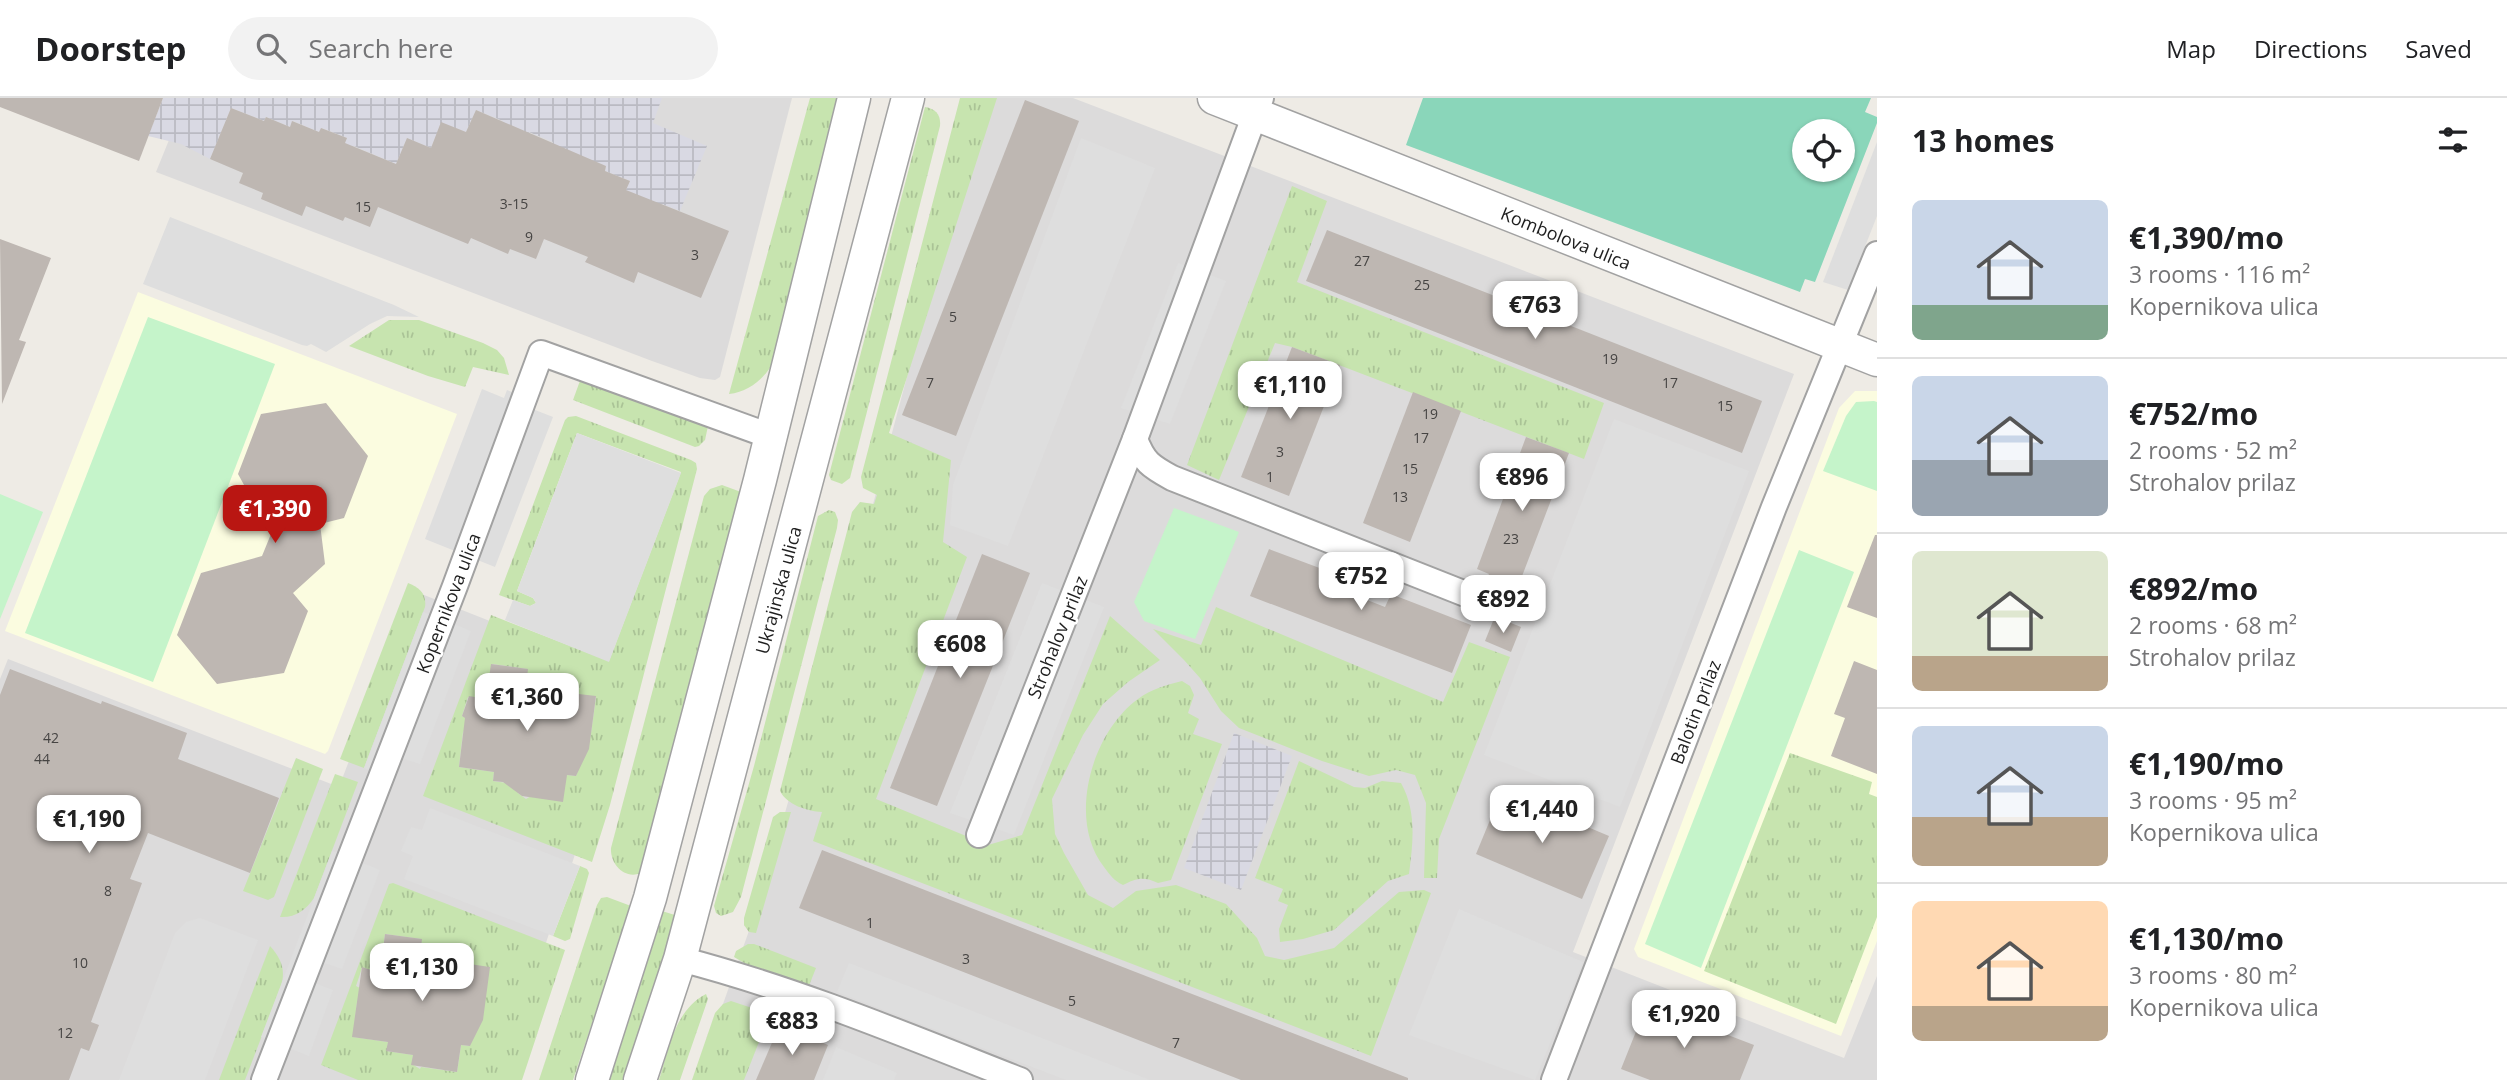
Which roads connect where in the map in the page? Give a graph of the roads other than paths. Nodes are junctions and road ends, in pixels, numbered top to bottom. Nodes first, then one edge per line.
1 (854, 98) edge
2 (908, 98) edge
3 (1214, 98) edge
4 (1258, 106) edge
5 (1877, 254) edge
6 (1840, 346) junction
7 (1877, 360) edge
8 (770, 436) junction
9 (1135, 439) junction
10 (1501, 608) dead end
11 (979, 835) dead end
12 (680, 959) junction
13 (264, 1080) edge
14 (592, 1080) edge
15 (640, 1080) edge
16 (1020, 1080) edge
17 (1554, 1080) edge

1 - 8 street
2 - 12 street, Ukrajinska ulica
3 - 4 street, Kombolova ulica
4 - 6 street, Kombolova ulica
4 - 9 street, Strohalov prilaz
5 - 6 street, Balotin prilaz
6 - 7 street, Kombolova ulica
6 - 17 street, Balotin prilaz
8 - 13 street, Kopernikova ulica
8 - 14 street
9 - 10 street
9 - 11 street, Strohalov prilaz
12 - 15 street, Ukrajinska ulica
12 - 16 street

